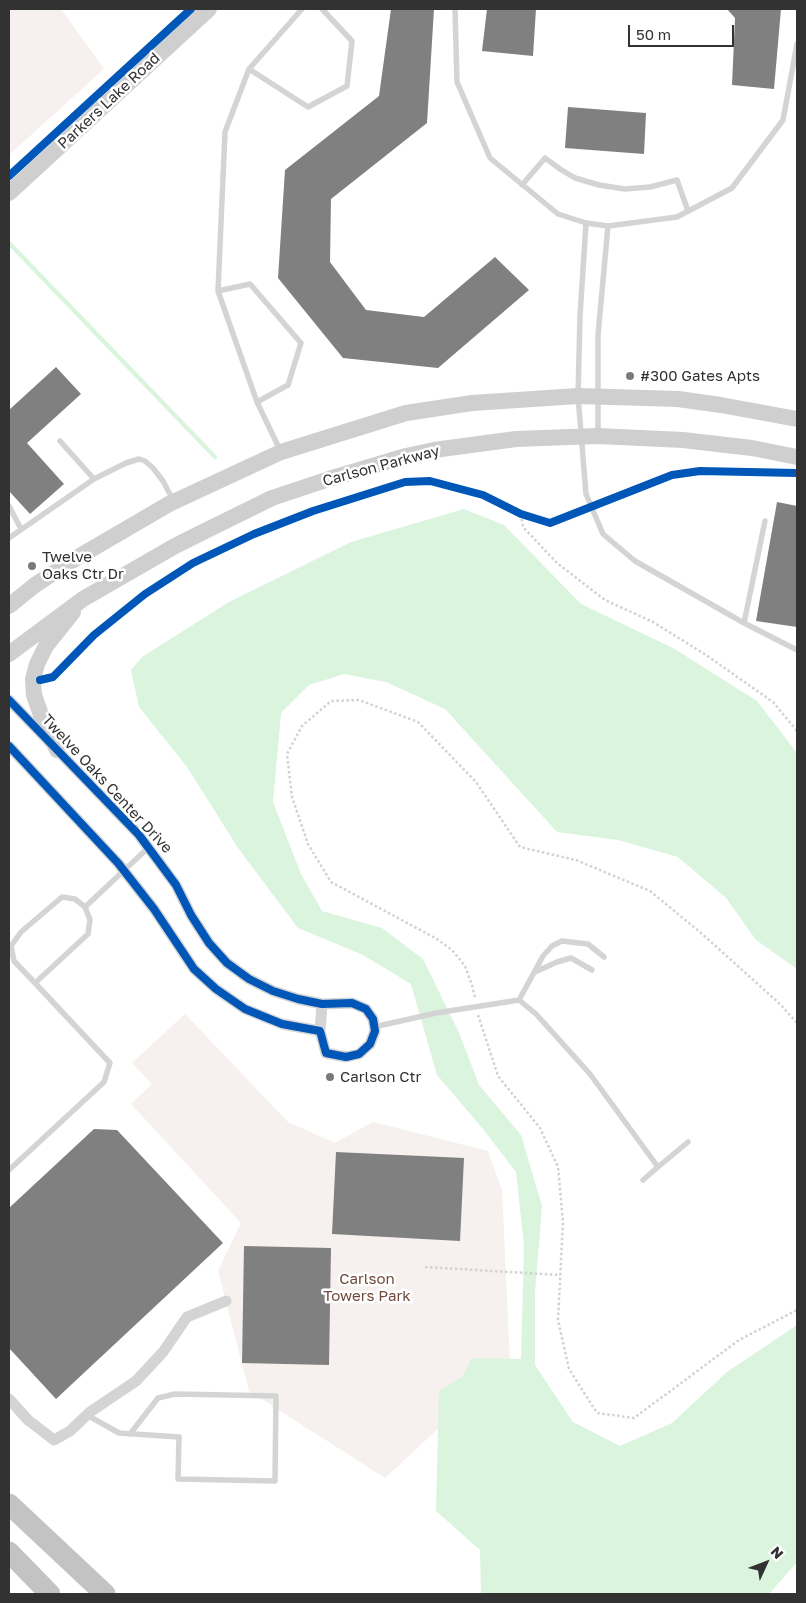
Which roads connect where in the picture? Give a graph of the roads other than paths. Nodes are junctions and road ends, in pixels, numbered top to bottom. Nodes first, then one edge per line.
1 (209, 9) edge
2 (302, 9) edge
3 (322, 9) edge
4 (455, 9) edge
5 (797, 44) edge
6 (249, 70) junction
7 (522, 185) junction
8 (9, 192) edge
9 (688, 211) junction
10 (586, 223) junction
11 (608, 226) junction
12 (218, 291) junction
13 (578, 396) junction
14 (597, 396) junction
15 (257, 402) junction
16 (797, 419) edge
17 (580, 436) junction
18 (598, 436) junction
19 (60, 441) dead end
20 (281, 452) junction
21 (797, 457) edge
22 (94, 479) junction
23 (174, 501) junction
24 (9, 506) edge
25 (765, 521) dead end
26 (21, 529) junction
27 (9, 538) edge
28 (83, 599) junction
29 (9, 606) edge
30 (744, 623) junction
31 (797, 650) edge
32 (9, 654) edge
33 (9, 700) edge
34 (9, 746) edge
35 (57, 750) junction
36 (149, 847) junction
37 (124, 870) junction
38 (85, 907) junction
39 (604, 958) dead end
40 (592, 970) dead end
41 (535, 972) junction
42 (35, 983) junction
43 (519, 1000) junction
44 (322, 1004) junction
45 (374, 1027) junction
46 (320, 1032) junction
47 (688, 1142) dead end
48 (658, 1167) junction
49 (9, 1170) edge
50 (642, 1180) dead end
51 (226, 1301) dead end
52 (9, 1399) edge
53 (87, 1415) junction
54 (130, 1434) junction
55 (9, 1504) edge
56 (9, 1513) edge
57 (9, 1552) edge
58 (50, 1594) edge
59 (86, 1594) edge
60 (105, 1594) edge

1 - 8 main road, Parkers Lake Road
2 - 6 lane
3 - 6 lane
4 - 7 lane
5 - 9 lane
6 - 12 lane
7 - 9 lane
7 - 10 lane
9 - 11 lane
10 - 11 lane
10 - 13 lane
11 - 14 lane
12 - 15 lane
12 - 15 lane
13 - 14 main road
13 - 17 lane
13 - 20 main road
14 - 16 main road
14 - 18 lane
15 - 20 lane
17 - 18 main road, Carlson Parkway
17 - 28 main road, Carlson Parkway
17 - 30 lane
18 - 21 main road, Carlson Parkway
19 - 22 lane
20 - 23 main road
22 - 23 lane
22 - 26 lane
23 - 29 main road
24 - 26 lane
25 - 30 lane
26 - 27 lane
28 - 32 main road, Carlson Parkway
28 - 35 main road
30 - 31 lane
33 - 35 street, Twelve Oaks Center Drive
34 - 37 street
35 - 36 street, Twelve Oaks Center Drive
36 - 37 lane
36 - 44 street, Twelve Oaks Center Drive
37 - 38 lane
37 - 46 street
38 - 42 lane
38 - 42 lane
39 - 41 lane
40 - 41 lane
41 - 43 lane
42 - 49 lane
43 - 45 lane
43 - 48 lane
44 - 45 street, Twelve Oaks Center Drive
44 - 46 street
45 - 46 street
47 - 48 lane
48 - 50 lane
51 - 53 street
52 - 53 street
53 - 54 lane
54 - 54 lane
55 - 60 highway
56 - 59 highway
57 - 58 highway

